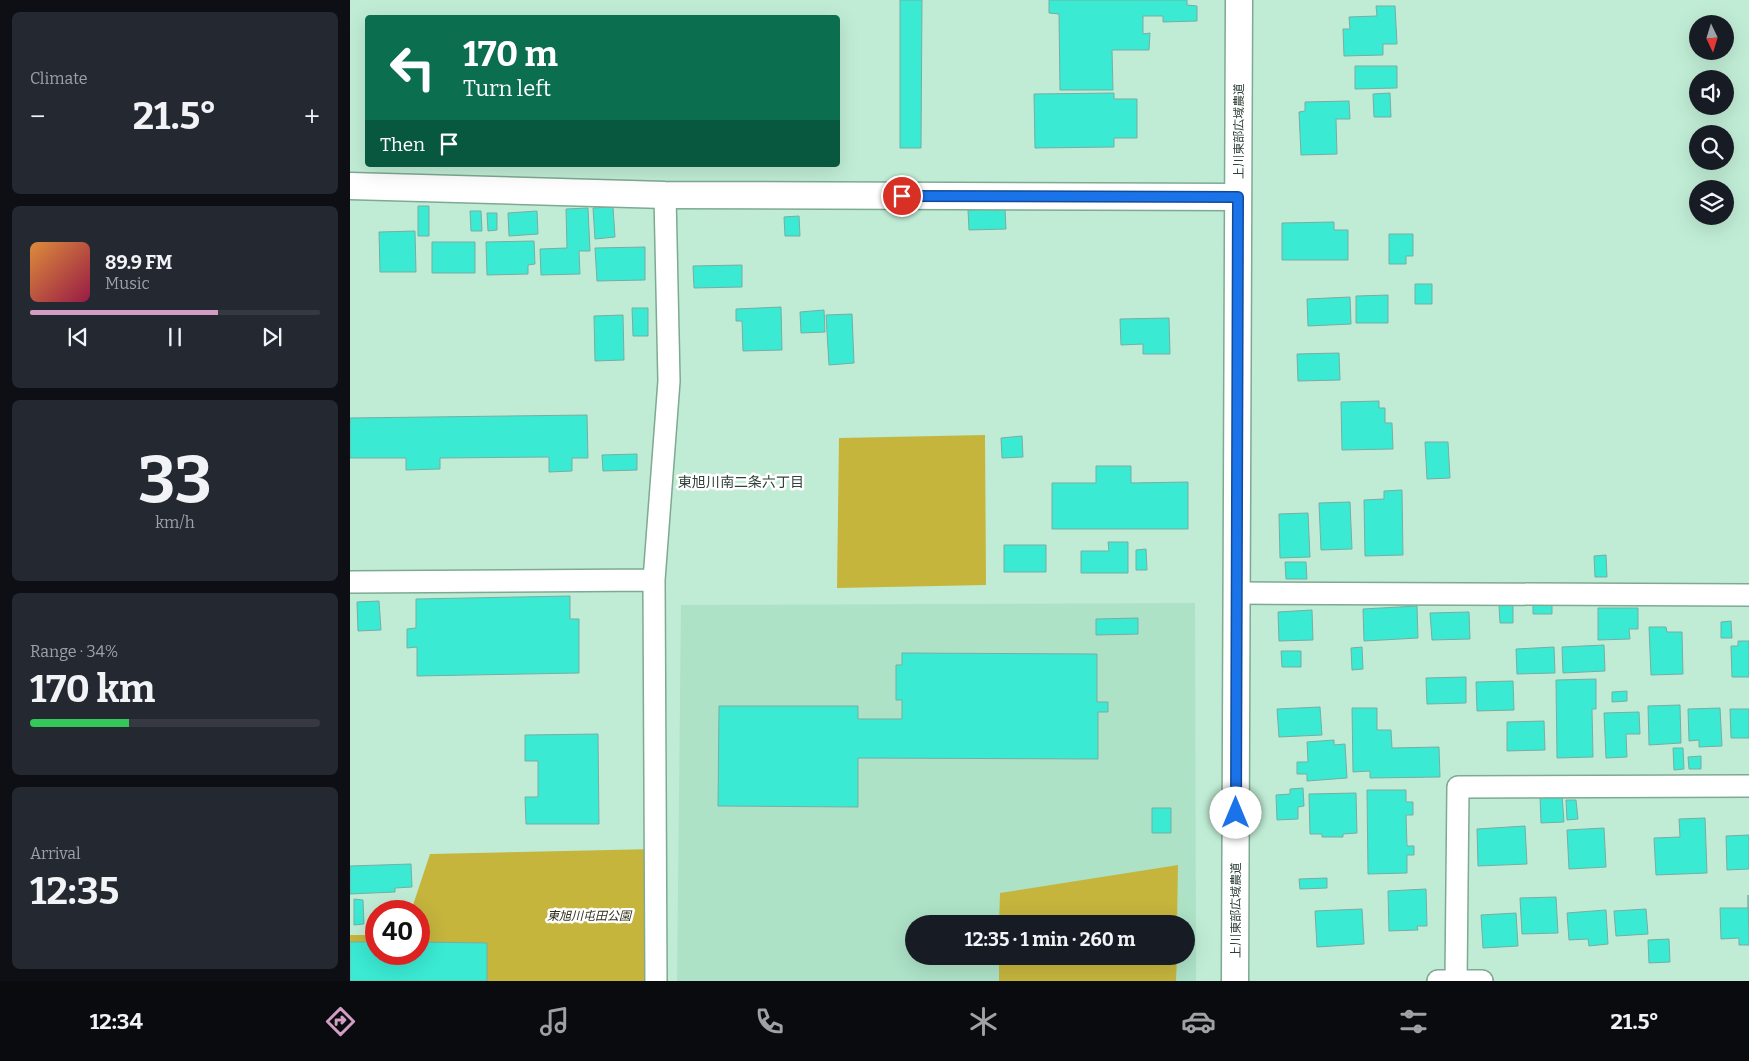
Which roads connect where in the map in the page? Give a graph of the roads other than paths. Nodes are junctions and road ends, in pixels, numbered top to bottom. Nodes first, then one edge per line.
1 (1239, 0) edge
2 (350, 186) edge
3 (665, 195) junction
4 (1238, 197) junction
5 (654, 580) junction
6 (350, 582) edge
7 (1237, 593) junction
8 (1749, 595) edge
9 (1749, 786) edge
10 (656, 981) edge
11 (1235, 981) edge
12 (1438, 981) edge
13 (1456, 981) edge
14 (1482, 981) edge

1 - 4 street, 上川東部広域農道
2 - 3 street
3 - 4 street
3 - 5 street
4 - 7 street, 上川東部広域農道
5 - 6 street
5 - 10 street
7 - 8 street
7 - 11 street, 上川東部広域農道
9 - 13 street
12 - 13 street
13 - 14 street

